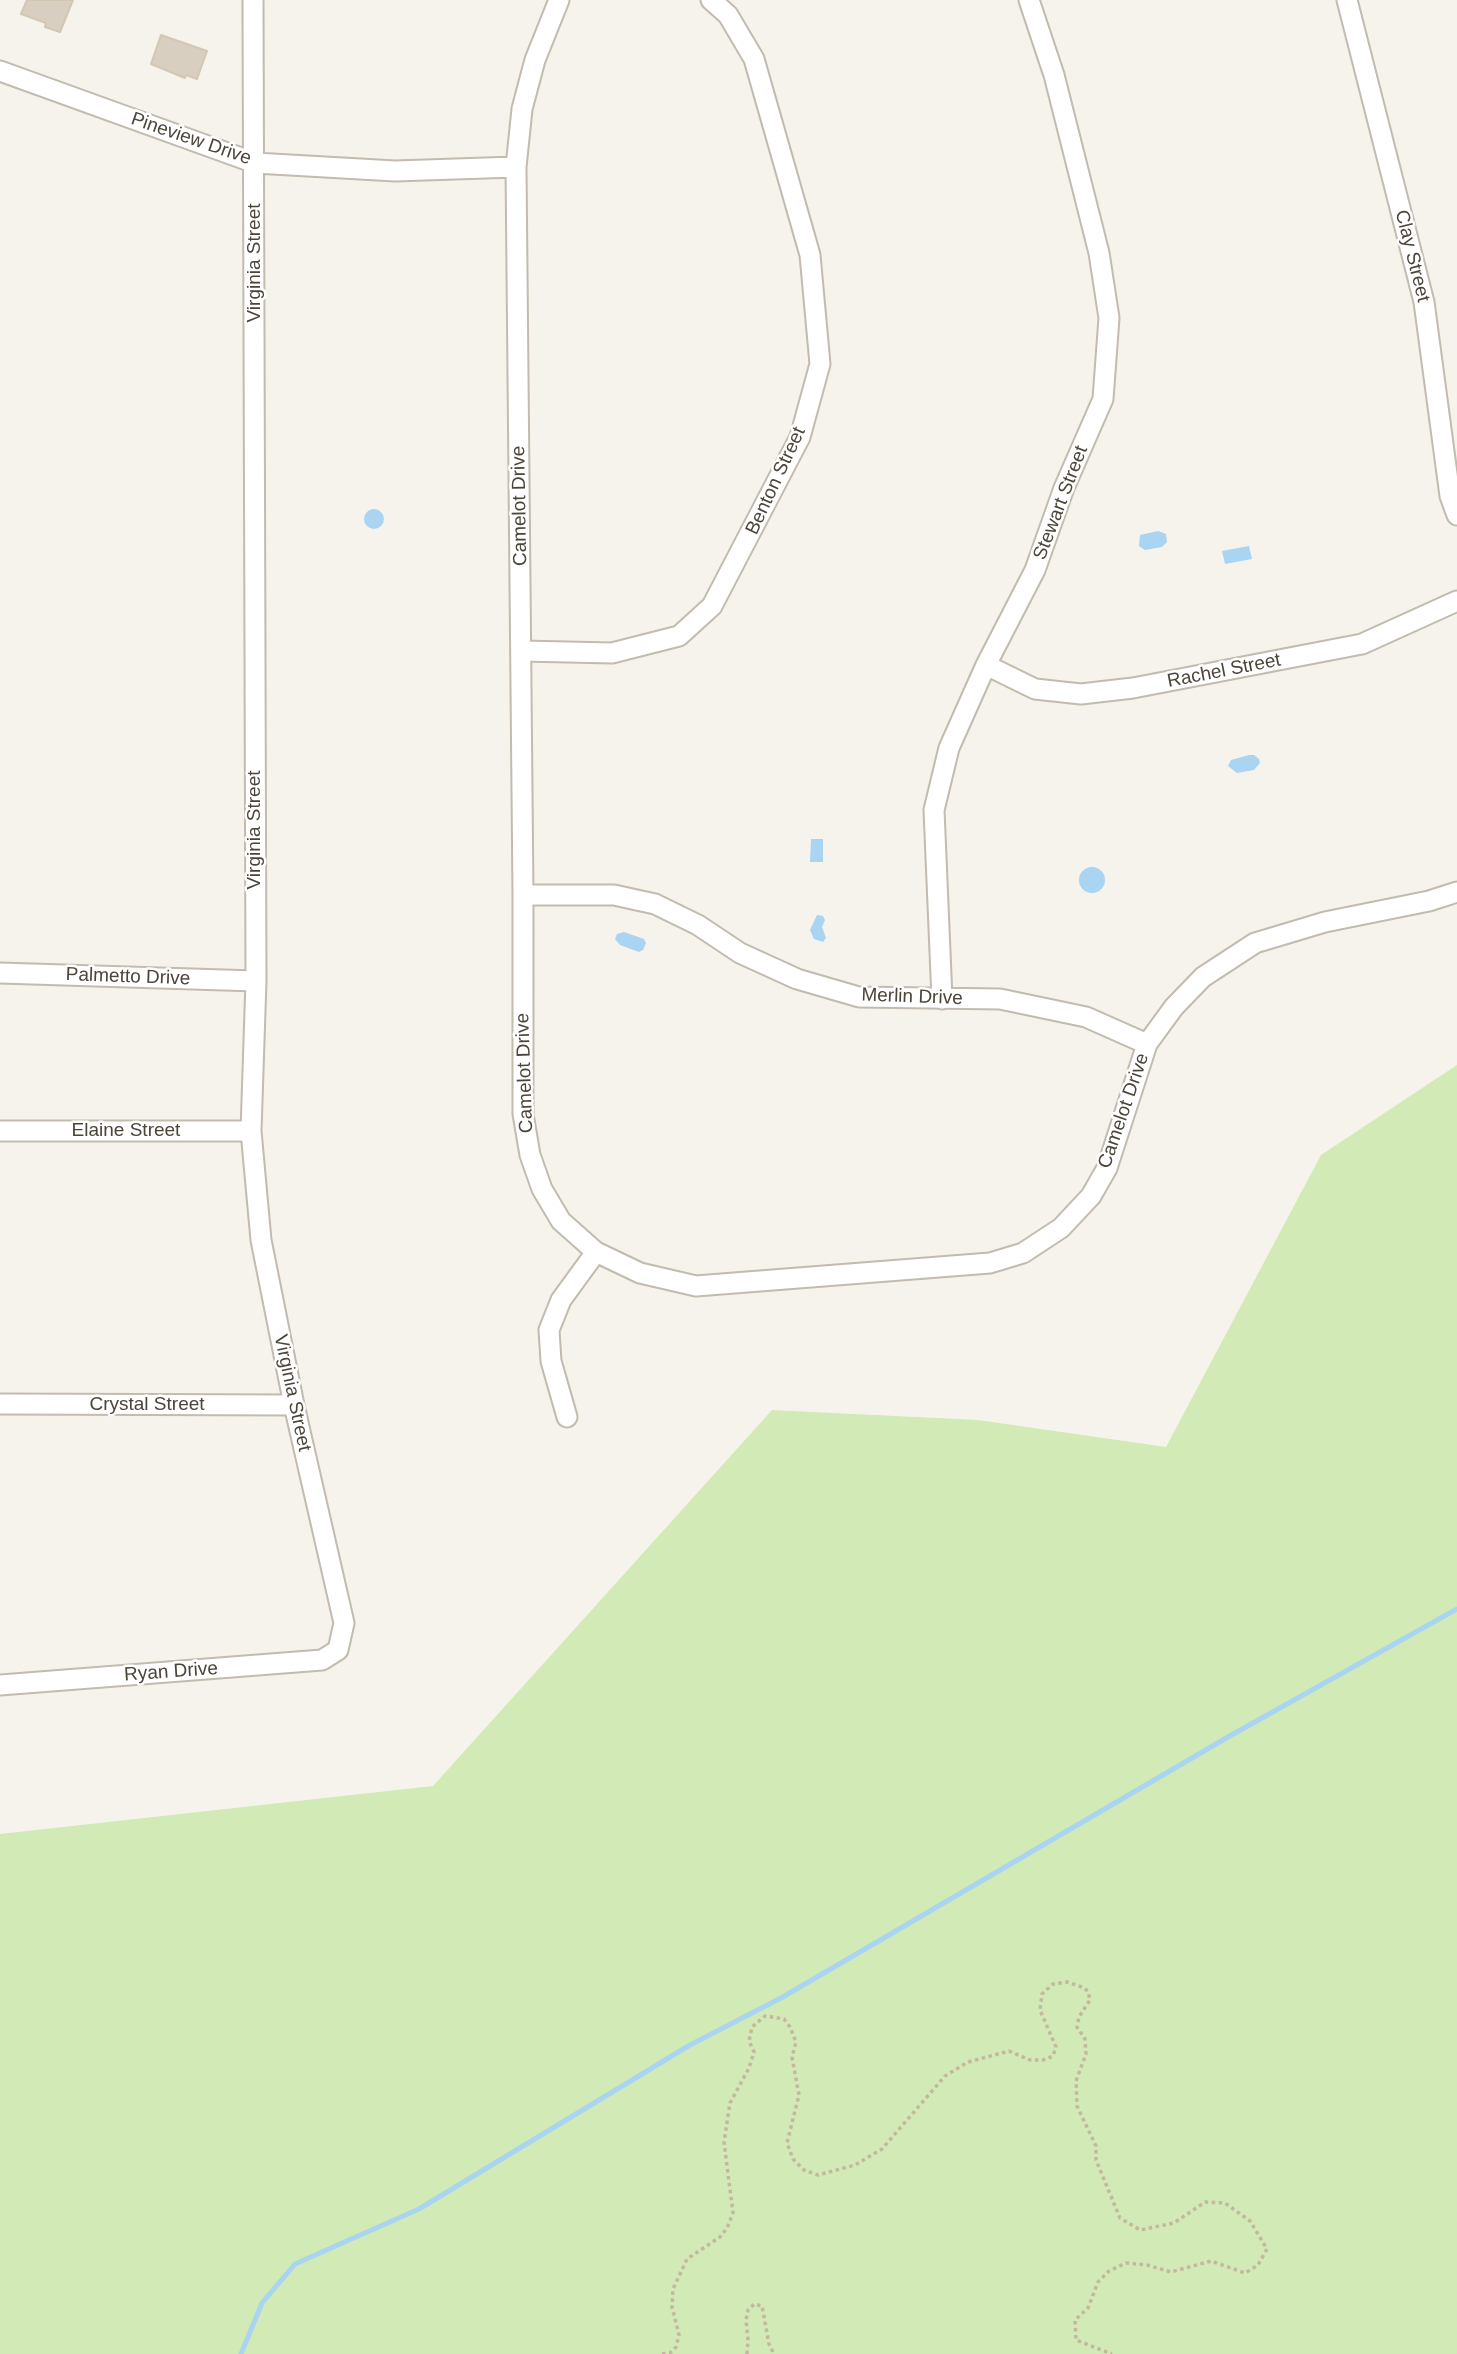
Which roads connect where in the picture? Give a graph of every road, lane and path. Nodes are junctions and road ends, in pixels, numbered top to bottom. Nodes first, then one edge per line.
1 (254, 0) edge
2 (559, 0) edge
3 (711, 0) edge
4 (1029, 0) edge
5 (1347, 0) edge
6 (0, 71) edge
7 (255, 163) junction
8 (516, 167) junction
9 (1457, 515) edge
10 (1457, 601) edge
11 (522, 651) junction
12 (986, 665) junction
13 (1457, 892) edge
14 (523, 895) junction
15 (0, 973) edge
16 (256, 981) junction
17 (942, 999) junction
18 (1147, 1044) junction
19 (0, 1131) edge
20 (251, 1131) junction
21 (596, 1252) junction
22 (0, 1404) edge
23 (293, 1405) junction
24 (567, 1417) dead end
25 (338, 1650) joint
26 (0, 1685) edge
27 (662, 2354) edge
28 (747, 2354) edge
29 (774, 2354) edge
30 (1112, 2354) edge

1 - 7 street, Virginia Street
2 - 8 street, Camelot Drive
3 - 11 street, Benton Street
4 - 12 street, Stewart Street
5 - 9 street, Clay Street
6 - 7 street, Pineview Drive
7 - 8 street, Pineview Drive
7 - 16 street, Virginia Street
8 - 11 street, Camelot Drive
10 - 12 street, Rachel Street
11 - 14 street, Camelot Drive
12 - 17 street, Stewart Street
13 - 18 street, Camelot Drive
14 - 17 street, Merlin Drive
14 - 21 street, Camelot Drive
15 - 16 street, Palmetto Drive
16 - 20 street, Virginia Street
17 - 18 street, Merlin Drive
18 - 21 street, Camelot Drive
19 - 20 street, Elaine Street
20 - 23 street, Virginia Street
21 - 24 street
22 - 23 street, Crystal Street
23 - 25 street, Virginia Street
25 - 26 street, Ryan Drive
27 - 30 path
28 - 29 path

